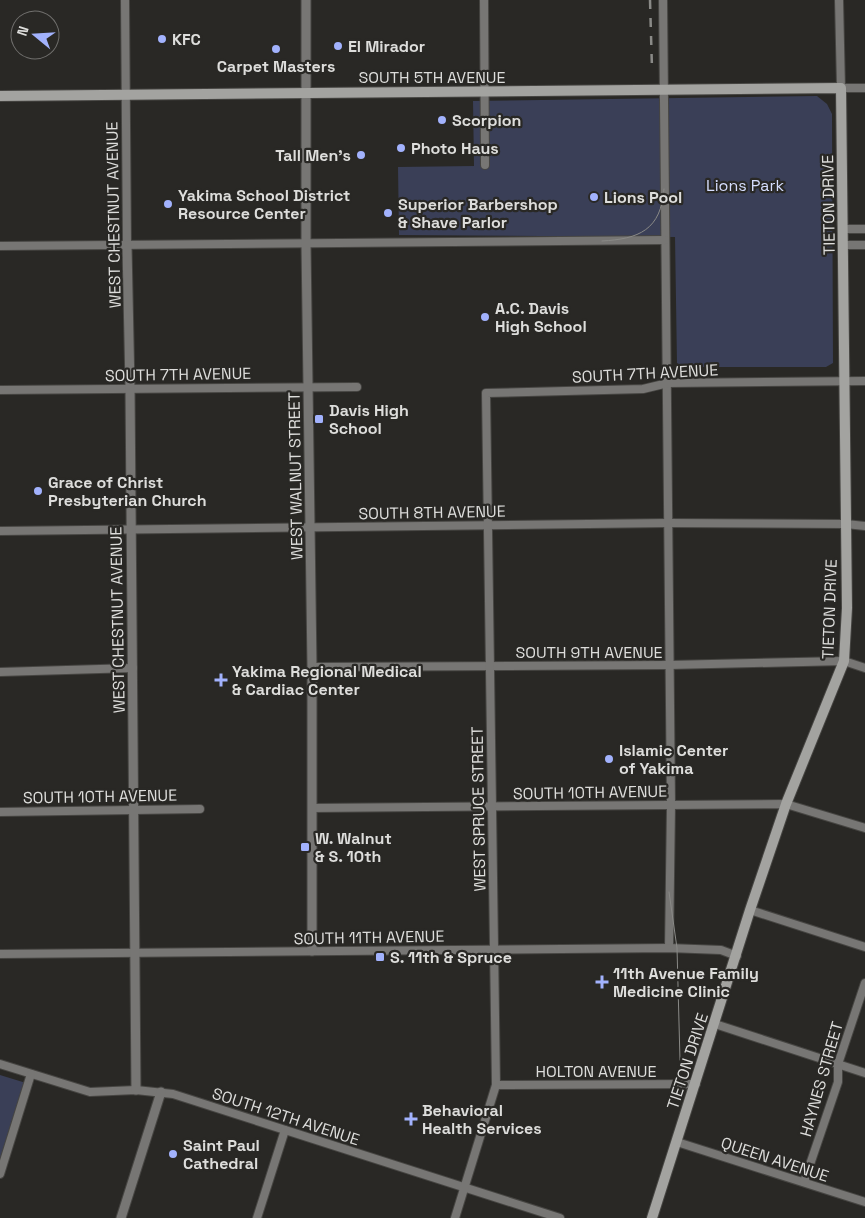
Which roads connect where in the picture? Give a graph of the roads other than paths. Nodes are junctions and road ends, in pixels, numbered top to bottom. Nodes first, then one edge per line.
1 (125, 0) edge
2 (306, 0) edge
3 (484, 0) edge
4 (663, 0) edge
5 (839, 0) edge
6 (841, 88) junction
7 (865, 88) edge
8 (664, 90) junction
9 (484, 92) junction
10 (307, 93) junction
11 (126, 94) junction
12 (0, 96) edge
13 (484, 165) dead end
14 (843, 229) junction
15 (865, 229) edge
16 (665, 240) junction
17 (306, 244) junction
18 (843, 245) junction
19 (865, 245) edge
20 (0, 246) edge
21 (127, 246) junction
22 (844, 381) junction
23 (865, 381) edge
24 (668, 382) junction
25 (308, 387) junction
26 (357, 387) dead end
27 (130, 388) junction
28 (0, 390) edge
29 (486, 394) joint
30 (668, 522) junction
31 (846, 524) junction
32 (488, 525) junction
33 (865, 526) edge
34 (310, 528) junction
35 (130, 529) junction
36 (0, 531) edge
37 (844, 661) junction
38 (669, 665) junction
39 (490, 666) junction
40 (312, 667) junction
41 (133, 668) junction
42 (865, 668) edge
43 (0, 672) edge
44 (670, 804) junction
45 (786, 804) junction
46 (491, 807) junction
47 (312, 808) junction
48 (200, 809) dead end
49 (134, 810) junction
50 (0, 812) edge
51 (865, 828) edge
52 (750, 910) junction
53 (669, 948) junction
54 (865, 948) edge
55 (493, 949) junction
56 (312, 951) junction
57 (136, 953) junction
58 (0, 954) edge
59 (737, 956) junction
60 (865, 983) edge
61 (715, 1024) junction
62 (0, 1064) edge
63 (838, 1064) junction
64 (865, 1073) edge
65 (32, 1074) junction
66 (696, 1084) junction
67 (496, 1085) junction
68 (136, 1090) junction
69 (161, 1092) junction
70 (285, 1130) junction
71 (677, 1142) junction
72 (0, 1174) edge
73 (804, 1182) junction
74 (465, 1188) junction
75 (865, 1202) edge
76 (121, 1218) edge
77 (257, 1218) edge
78 (455, 1218) edge
79 (560, 1218) edge
80 (652, 1218) edge

1 - 11 street, WEST CHESTNUT AVENUE
2 - 10 street, WEST WALNUT STREET
3 - 9 street
4 - 8 street
5 - 6 street, TIETON DRIVE
6 - 7 street, SOUTH 5TH AVENUE
6 - 8 main road, SOUTH 5TH AVENUE
6 - 14 main road, TIETON DRIVE
8 - 9 main road, SOUTH 5TH AVENUE
8 - 16 street
9 - 10 main road, SOUTH 5TH AVENUE
9 - 13 street
10 - 11 main road, SOUTH 5TH AVENUE
10 - 17 street, WEST WALNUT STREET
11 - 12 main road, SOUTH 5TH AVENUE
11 - 21 street, WEST CHESTNUT AVENUE
14 - 15 street
14 - 18 main road, TIETON DRIVE
16 - 17 street
16 - 24 street
17 - 21 street
17 - 25 street, WEST WALNUT STREET
18 - 19 street
18 - 22 main road, TIETON DRIVE
20 - 21 street
21 - 27 street, WEST CHESTNUT AVENUE
22 - 23 street, SOUTH 7TH AVENUE
22 - 24 street, SOUTH 7TH AVENUE
22 - 31 main road, TIETON DRIVE
24 - 29 street, SOUTH 7TH AVENUE
24 - 30 street
25 - 26 street, SOUTH 7TH AVENUE
25 - 27 street, SOUTH 7TH AVENUE
25 - 34 street, WEST WALNUT STREET
27 - 28 street, SOUTH 7TH AVENUE
27 - 35 street, WEST CHESTNUT AVENUE
29 - 32 street, WEST SPRUCE STREET
30 - 31 street, SOUTH 8TH AVENUE
30 - 32 street, SOUTH 8TH AVENUE
30 - 38 street
31 - 33 street, SOUTH 8TH AVENUE
31 - 37 main road, TIETON DRIVE
32 - 34 street, SOUTH 8TH AVENUE
32 - 39 street, WEST SPRUCE STREET
34 - 35 street, SOUTH 8TH AVENUE
34 - 40 street, WEST WALNUT STREET
35 - 36 street, SOUTH 8TH AVENUE
35 - 41 street, WEST CHESTNUT AVENUE
37 - 38 street, SOUTH 9TH AVENUE
37 - 42 street, SOUTH 9TH AVENUE
37 - 45 main road, TIETON DRIVE
38 - 39 street, SOUTH 9TH AVENUE
38 - 44 street
39 - 40 street, SOUTH 9TH AVENUE
39 - 46 street, WEST SPRUCE STREET
40 - 47 street, WEST WALNUT STREET
41 - 43 street
41 - 49 street, WEST CHESTNUT AVENUE
44 - 45 street, SOUTH 10TH AVENUE
44 - 46 street, SOUTH 10TH AVENUE
44 - 53 street
45 - 51 street, SOUTH 10TH AVENUE
45 - 52 main road, TIETON DRIVE
46 - 47 street, SOUTH 10TH AVENUE
46 - 55 street, WEST SPRUCE STREET
47 - 56 street, WEST WALNUT STREET
48 - 49 street, SOUTH 10TH AVENUE
49 - 50 street, SOUTH 10TH AVENUE
49 - 57 street, WEST CHESTNUT AVENUE
52 - 54 street
52 - 59 main road, TIETON DRIVE
53 - 55 street, SOUTH 11TH AVENUE
53 - 59 street, SOUTH 11TH AVENUE
55 - 56 street, SOUTH 11TH AVENUE
55 - 67 street, WEST SPRUCE STREET
56 - 57 street, SOUTH 11TH AVENUE
57 - 58 street, SOUTH 11TH AVENUE
57 - 68 street, WEST CHESTNUT AVENUE
59 - 61 main road, TIETON DRIVE
60 - 63 street, HAYNES STREET
61 - 63 street
61 - 66 main road, TIETON DRIVE
62 - 65 street, SOUTH 12TH AVENUE
63 - 64 street
63 - 73 street, HAYNES STREET
65 - 68 street, SOUTH 12TH AVENUE
65 - 72 street
66 - 67 street, HOLTON AVENUE
66 - 71 main road, TIETON DRIVE
67 - 74 street, WEST SPRUCE STREET
68 - 69 street, SOUTH 12TH AVENUE
69 - 70 street, SOUTH 12TH AVENUE
69 - 76 street
70 - 74 street, SOUTH 12TH AVENUE
70 - 77 street
71 - 73 street, QUEEN AVENUE
71 - 80 main road, TIETON DRIVE
73 - 75 street, QUEEN AVENUE
74 - 78 street, WEST SPRUCE STREET
74 - 79 street, SOUTH 12TH AVENUE

